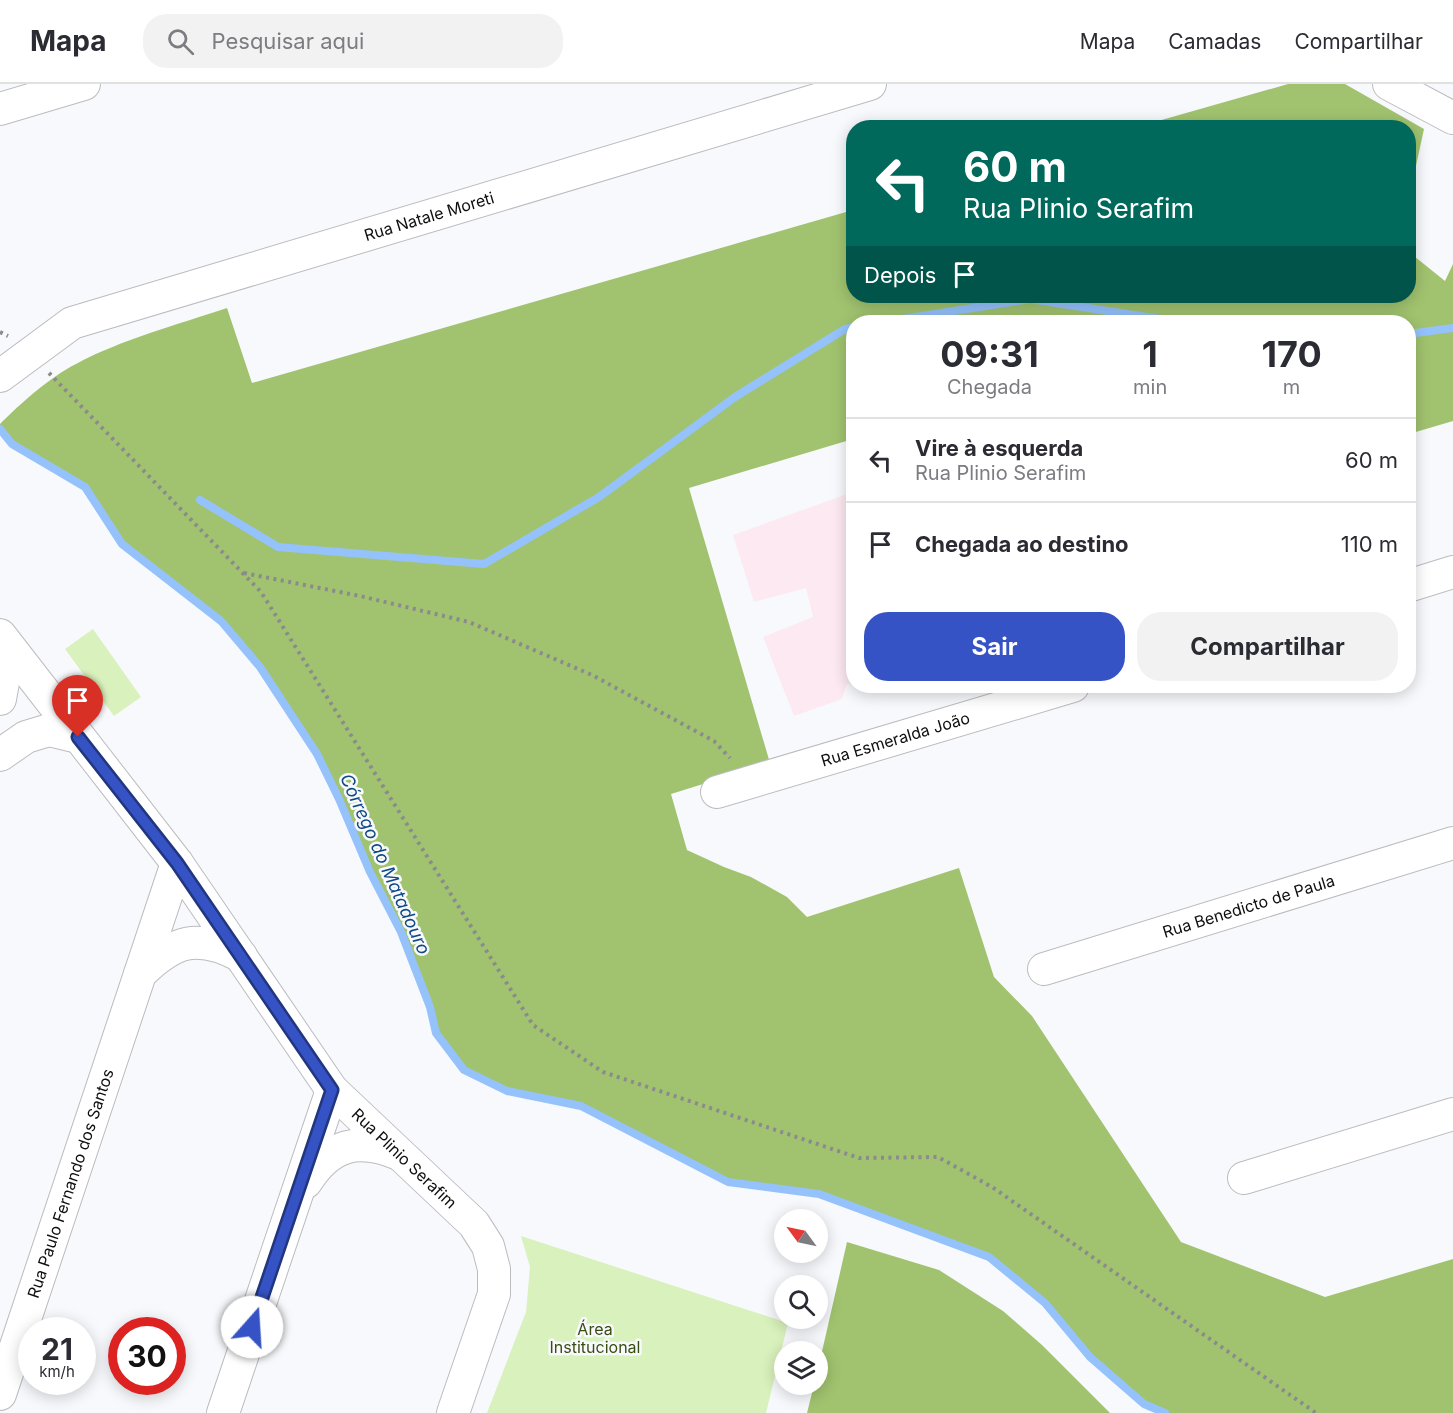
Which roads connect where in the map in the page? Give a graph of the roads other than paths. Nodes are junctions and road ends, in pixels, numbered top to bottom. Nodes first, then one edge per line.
1 (84, 84) edge
2 (870, 84) edge
3 (1389, 84) edge
4 (0, 109) edge
5 (1453, 118) edge
6 (0, 376) edge
7 (1453, 572) edge
8 (1416, 584) edge
9 (2, 638) edge
10 (1049, 693) edge
11 (0, 699) edge
12 (78, 737) junction
13 (0, 755) edge
14 (717, 792) dead end
15 (1453, 843) edge
16 (177, 863) junction
17 (242, 956) junction
18 (1044, 969) dead end
19 (140, 974) junction
20 (332, 1090) junction
21 (1453, 1114) edge
22 (399, 1154) junction
23 (1244, 1178) dead end
24 (296, 1198) junction
25 (0, 1394) edge
26 (223, 1413) edge
27 (453, 1413) edge

1 - 4 street
2 - 6 street, Rua Natale Moreti
3 - 5 street
7 - 8 street
9 - 11 street
9 - 12 street, Rua Plinio Serafim
10 - 14 street, Rua Esmeralda João
12 - 13 street
12 - 16 street, Rua Plinio Serafim
15 - 18 street, Rua Benedicto de Paula
16 - 17 street, Rua Plinio Serafim
16 - 19 street, Rua Paulo Fernando dos Santos
17 - 19 street
17 - 20 street, Rua Plinio Serafim
19 - 25 street, Rua Paulo Fernando dos Santos
20 - 22 street, Rua Plinio Serafim
20 - 24 street
21 - 23 street
22 - 24 street
22 - 27 street, Rua Plinio Serafim
24 - 26 street

